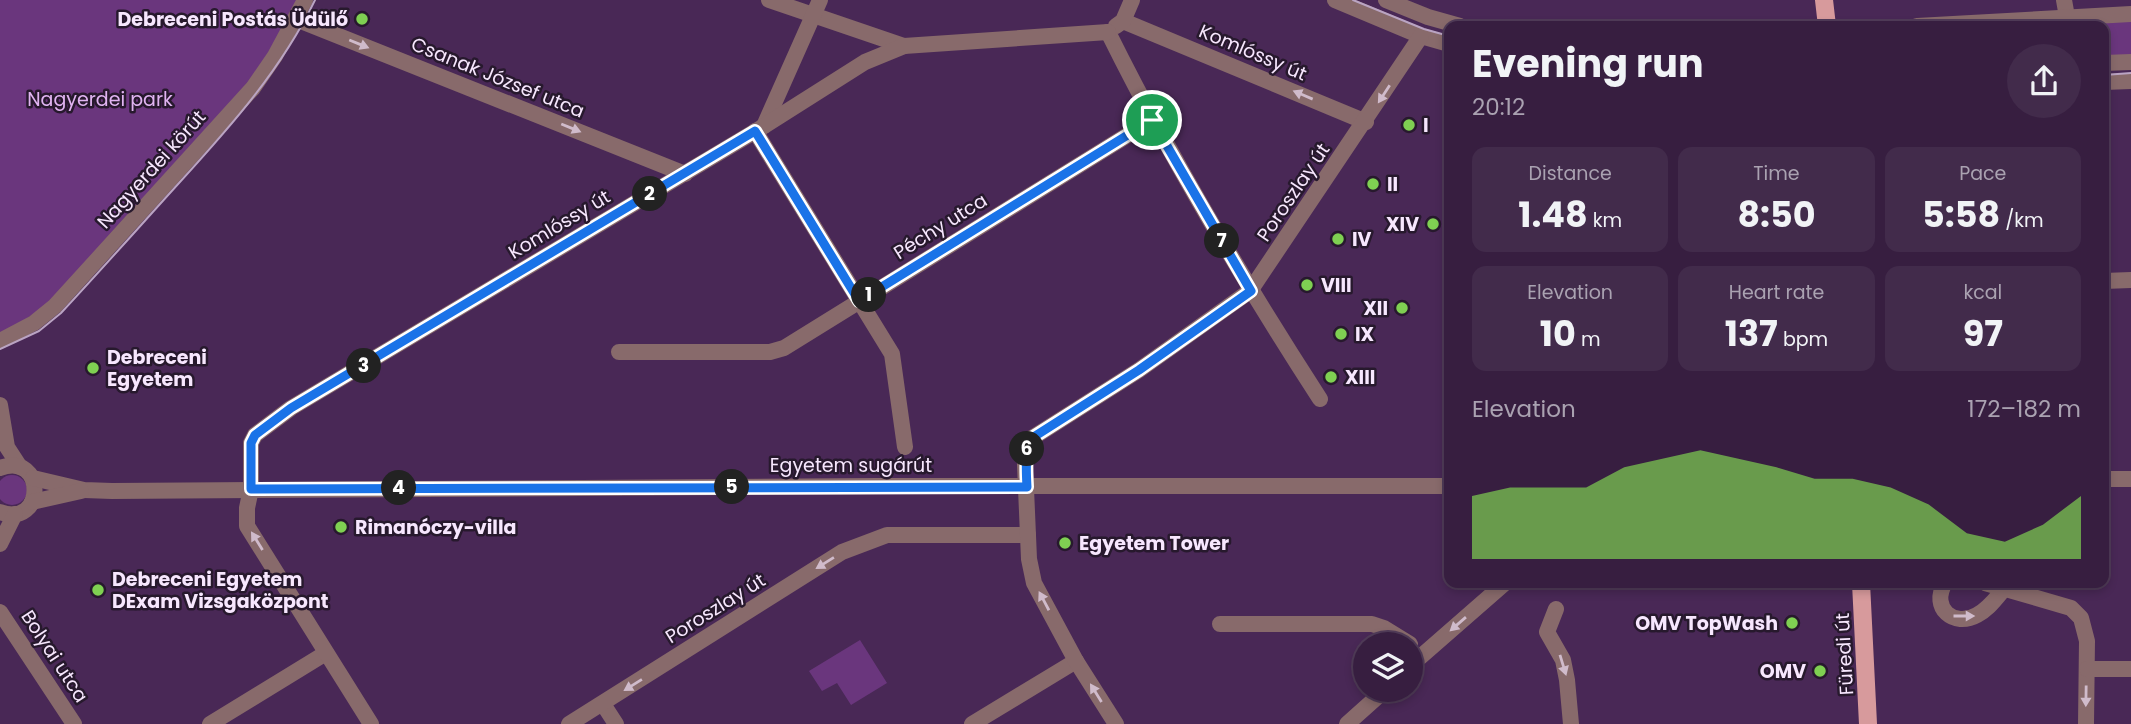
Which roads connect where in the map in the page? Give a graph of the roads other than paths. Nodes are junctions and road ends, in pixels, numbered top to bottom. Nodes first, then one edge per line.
1 (305, 0) edge
2 (769, 0) edge
3 (1132, 0) edge
4 (1335, 0) edge
5 (1386, 0) edge
6 (1824, 0) edge
7 (2064, 0) edge
8 (816, 8) edge
9 (2131, 14) edge
10 (2067, 17) junction
11 (296, 19) junction
12 (1124, 21) junction
13 (1826, 21) edge
14 (2000, 21) edge
15 (1444, 22) edge
16 (1108, 32) junction
17 (1422, 36) junction
18 (1444, 43) edge
19 (904, 46) junction
20 (2131, 62) edge
21 (2109, 63) edge
22 (2131, 80) edge
23 (2109, 82) edge
24 (1152, 120) junction
25 (1366, 121) junction
26 (760, 129) junction
27 (685, 174) junction
28 (2109, 281) edge
29 (2131, 281) edge
30 (1251, 291) junction
31 (859, 301) junction
32 (0, 341) edge
33 (619, 352) dead end
34 (1320, 399) dead end
35 (0, 405) edge
36 (905, 447) dead end
37 (0, 468) edge
38 (26, 473) junction
39 (2109, 479) edge
40 (2131, 479) edge
41 (1444, 486) edge
42 (1027, 487) junction
43 (251, 489) junction
44 (84, 490) junction
45 (32, 502) junction
46 (8, 513) edge
47 (1028, 535) junction
48 (0, 544) edge
49 (1498, 588) edge
50 (1861, 588) edge
51 (1942, 588) edge
52 (2005, 588) joint
53 (1556, 610) dead end
54 (0, 612) edge
55 (1220, 624) dead end
56 (1391, 632) edge
57 (1423, 641) edge
58 (326, 653) junction
59 (1076, 661) junction
60 (2087, 669) junction
61 (2131, 669) edge
62 (1372, 702) edge
63 (603, 704) junction
64 (992, 719) edge
65 (74, 724) edge
66 (210, 724) edge
67 (371, 724) edge
68 (569, 724) edge
69 (616, 724) edge
70 (972, 724) edge
71 (1116, 724) edge
72 (1347, 724) edge
73 (1571, 724) edge
74 (1868, 724) edge
75 (2086, 724) edge

1 - 11 street, Nagyerdei körút
2 - 8 street
3 - 12 street
4 - 17 street
5 - 15 street
6 - 13 main road
7 - 10 street
8 - 19 street
8 - 26 street
9 - 10 street
10 - 14 street
11 -> 27 street, Csanak József utca
11 - 32 street, Nagyerdei körút
12 - 16 street
25 -> 12 street, Komlóssy út
16 - 19 street, Komlóssy út
16 - 24 street
17 - 18 street
17 -> 25 street, Poroszlay út
19 - 26 street, Komlóssy út
20 - 21 street
22 - 23 street
24 - 30 street
24 - 31 street, Péchy utca
25 - 30 street, Poroszlay út
26 - 27 street, Komlóssy út
26 - 31 street
27 - 43 street, Komlóssy út
28 - 29 street
30 - 34 street
30 - 42 street, Poroszlay út
31 - 33 street, Péchy utca
31 - 36 street
35 - 38 street
37 - 38 street, Egyetem sugárút
38 - 44 street, Egyetem sugárút
38 - 45 street
39 - 40 street
41 - 42 street, Egyetem sugárút
42 - 43 street, Egyetem sugárút
42 - 47 street
43 - 44 street, Egyetem sugárút
58 -> 43 street, Komlóssy út
44 - 45 street, Egyetem sugárút
45 - 46 street
46 - 48 street
59 -> 47 street
47 -> 63 street, Poroszlay út
49 -> 57 street
50 - 74 main road, Füredi út
51 -> 52 street
52 - 60 street
53 -> 73 street
54 - 65 street, Bolyai utca
55 - 56 street
58 - 66 street
58 - 67 street, Komlóssy út
59 - 64 street
71 -> 59 street
60 - 61 street
60 -> 75 street
62 - 72 street
63 - 68 street, Poroszlay út
63 - 69 street
64 - 70 street

